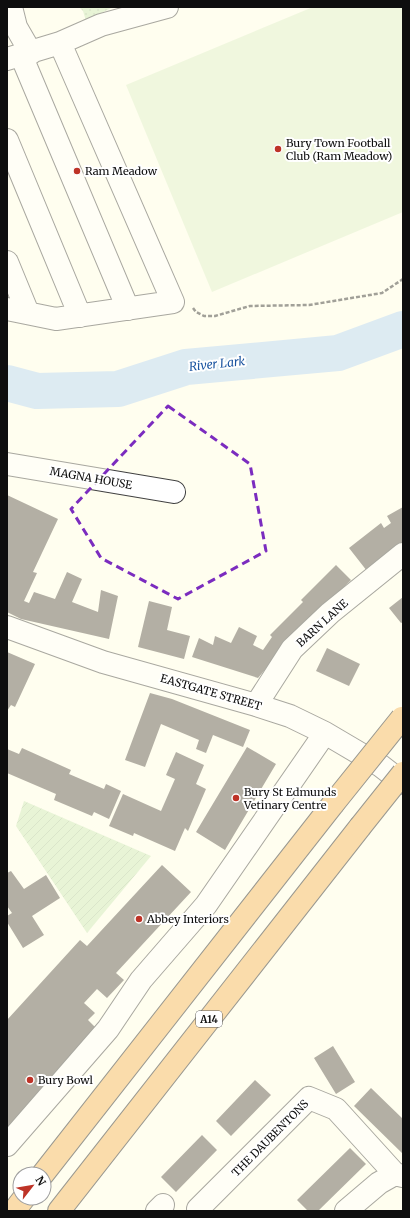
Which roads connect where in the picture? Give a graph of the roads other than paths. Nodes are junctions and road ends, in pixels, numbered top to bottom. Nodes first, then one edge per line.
1 (11, 7) edge
2 (167, 7) edge
3 (60, 43) junction
4 (20, 56) edge
5 (7, 140) edge
6 (7, 262) edge
7 (7, 309) edge
8 (128, 309) junction
9 (28, 313) junction
10 (80, 316) junction
11 (7, 464) edge
12 (174, 492) dead end
13 (403, 554) edge
14 (7, 628) edge
15 (256, 705) junction
16 (402, 717) edge
17 (325, 733) junction
18 (403, 773) edge
19 (403, 783) edge
20 (7, 1146) edge
21 (49, 1166) edge
22 (399, 1175) edge
23 (198, 1209) dead end
24 (59, 1211) edge
25 (346, 1211) edge

1 - 4 street
2 - 3 street
3 - 4 street
3 - 8 street
4 - 8 street
5 - 10 street
6 - 9 street
7 - 9 street
8 - 10 street
9 - 10 street
11 - 12 street, MAGNA HOUSE
13 - 15 street, BARN LANE
14 - 15 street, EASTGATE STREET
15 - 17 street, EASTGATE STREET
16 - 21 highway, bridge
17 - 19 street, EASTGATE STREET
17 - 20 street
18 - 24 highway, A14, bridge
22 - 23 street, THE DAUBENTONS
22 - 25 street

